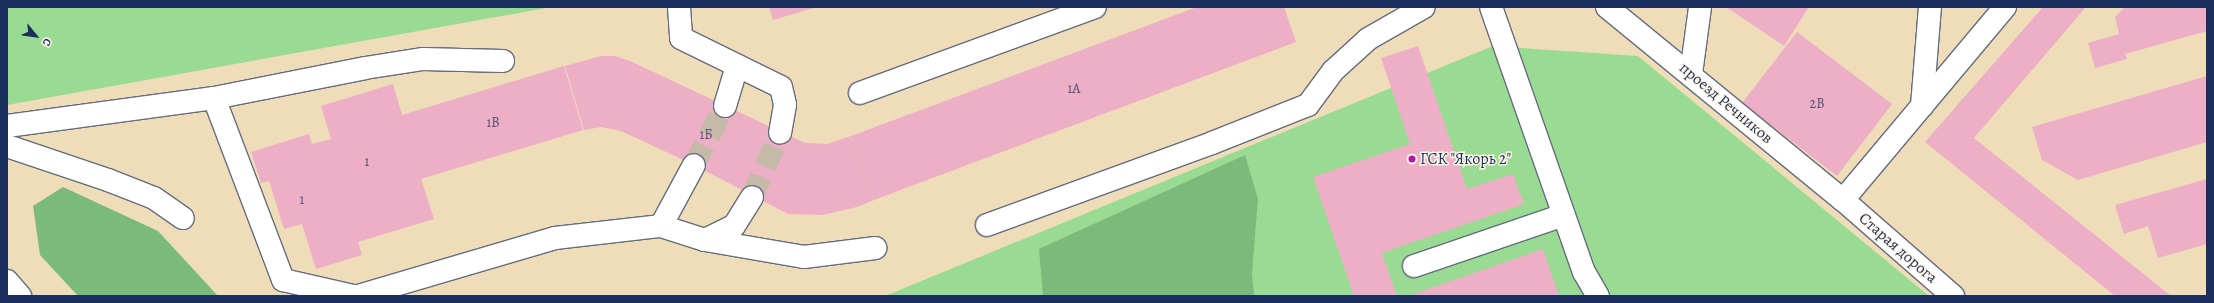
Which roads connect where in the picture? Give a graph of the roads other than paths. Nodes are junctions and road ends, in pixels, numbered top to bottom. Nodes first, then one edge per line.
1 (679, 7) edge
2 (1095, 7) edge
3 (1424, 7) edge
4 (1491, 7) edge
5 (1608, 7) edge
6 (1700, 7) edge
7 (1930, 7) edge
8 (2005, 7) edge
9 (503, 61) dead end
10 (737, 66) junction
11 (1691, 74) junction
12 (860, 93) dead end
13 (214, 98) junction
14 (725, 106) tunnel mouth
15 (1922, 106) junction
16 (7, 126) edge
17 (780, 133) tunnel mouth
18 (7, 146) edge
19 (694, 165) tunnel mouth
20 (752, 197) tunnel mouth
21 (1843, 200) junction
22 (1564, 215) junction
23 (183, 218) dead end
24 (987, 224) dead end
25 (660, 226) junction
26 (705, 240) junction
27 (875, 248) dead end
28 (1414, 266) dead end
29 (7, 281) edge
30 (20, 296) edge
31 (353, 296) edge
32 (358, 296) edge
33 (1598, 296) edge
34 (1953, 296) edge

1 - 10 street
2 - 12 street
3 - 24 street
4 - 22 street
5 - 11 street, проезд Речников
6 - 11 street
7 - 15 street
8 - 15 street
9 - 13 street
10 - 14 street
10 - 17 street
11 - 21 street, проезд Речников
13 - 16 street
13 - 31 street
15 - 21 street
18 - 23 street
19 - 25 street
20 - 26 street
21 - 34 street, Старая дорога
22 - 28 street
22 - 33 street
25 - 26 street
25 - 32 street
26 - 27 street
29 - 30 street

